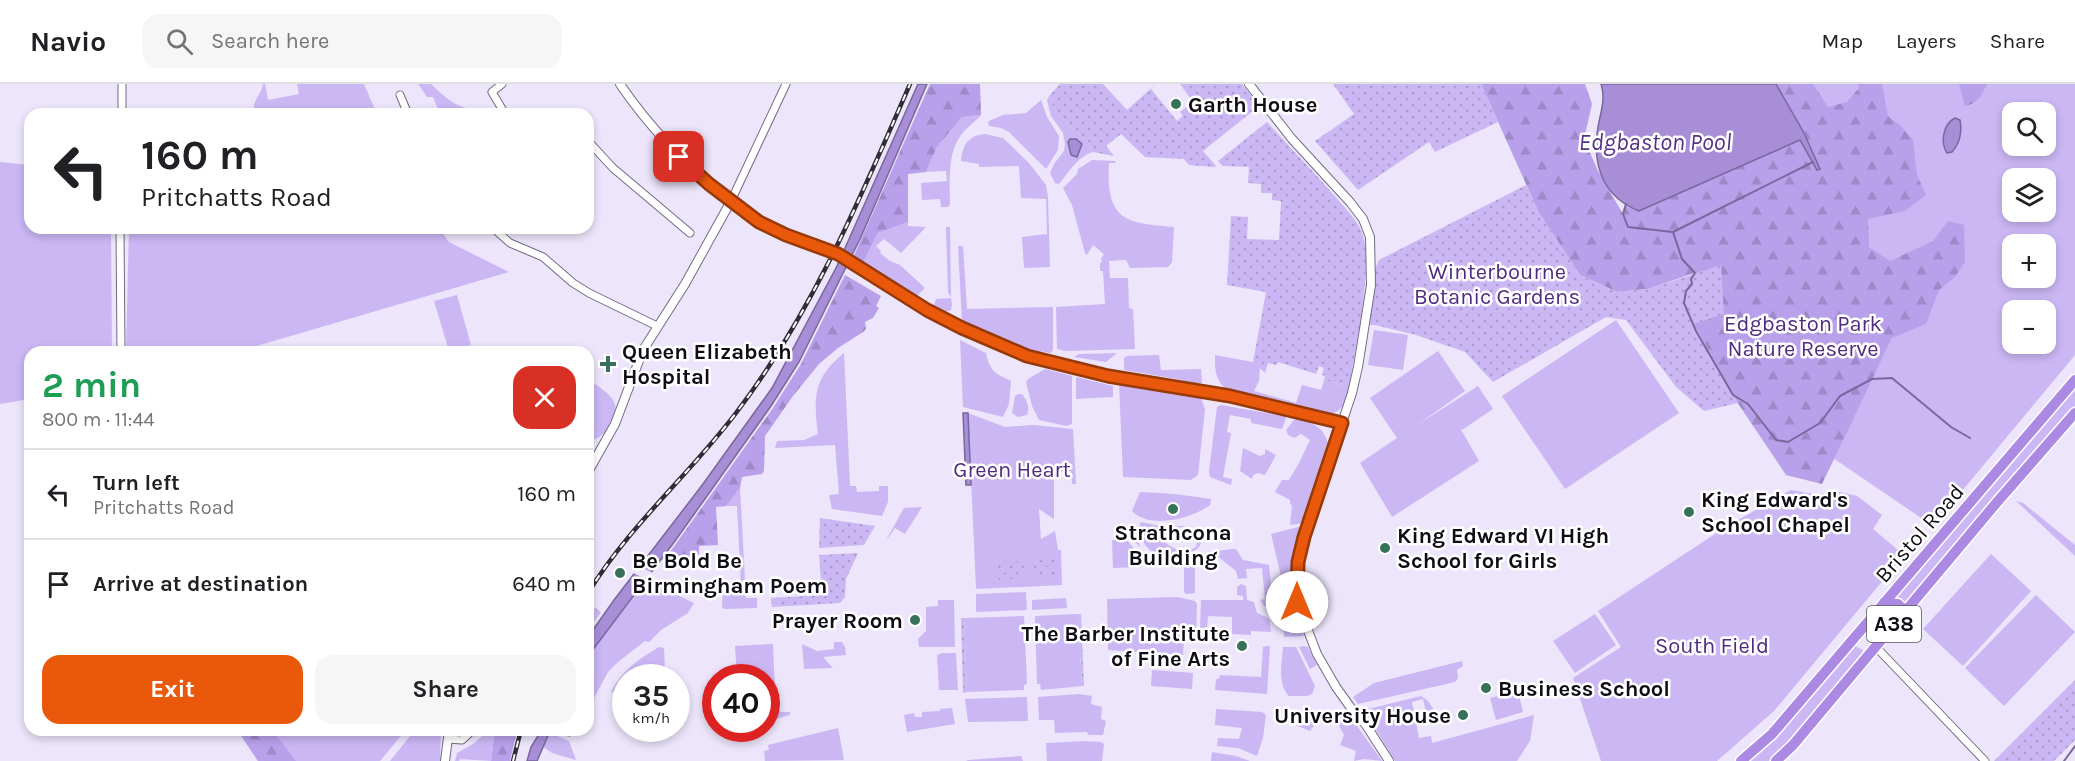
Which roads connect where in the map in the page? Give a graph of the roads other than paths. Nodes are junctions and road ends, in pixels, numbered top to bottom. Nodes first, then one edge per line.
1 (122, 84) edge
2 (502, 84) edge
3 (620, 84) edge
4 (786, 84) edge
5 (1249, 84) edge
6 (400, 95) dead end
7 (122, 108) edge
8 (405, 108) edge
9 (501, 108) edge
10 (594, 147) edge
11 (731, 201) junction
12 (690, 233) dead end
13 (120, 234) edge
14 (500, 234) edge
15 (657, 326) junction
16 (121, 346) edge
17 (2075, 380) edge
18 (2075, 413) edge
19 (1342, 423) junction
20 (594, 461) edge
21 (1884, 603) junction
22 (1905, 611) junction
23 (1859, 633) junction
24 (1875, 646) junction
25 (449, 736) edge
26 (452, 736) edge
27 (466, 736) edge
28 (445, 761) edge
29 (1389, 761) edge
30 (1741, 761) edge
31 (1776, 761) edge
32 (1985, 761) edge

1 - 7 street
2 - 9 street
3 - 11 street
4 - 11 street
5 - 19 street
6 - 8 street
10 - 12 street
11 - 15 street
11 - 19 street, bridge
13 - 16 street
14 - 15 street
15 - 20 street
17 - 21 highway, Bristol Road / A38
18 - 22 highway, Bristol Road / A38
19 - 29 street
21 - 22 highway
21 - 23 highway, Bristol Road / A38
22 - 24 highway, Bristol Road / A38
23 - 24 highway
23 - 30 highway, Bristol Road / A38
24 - 31 highway, Bristol Road / A38
24 - 32 street
25 - 28 street
26 - 27 street

